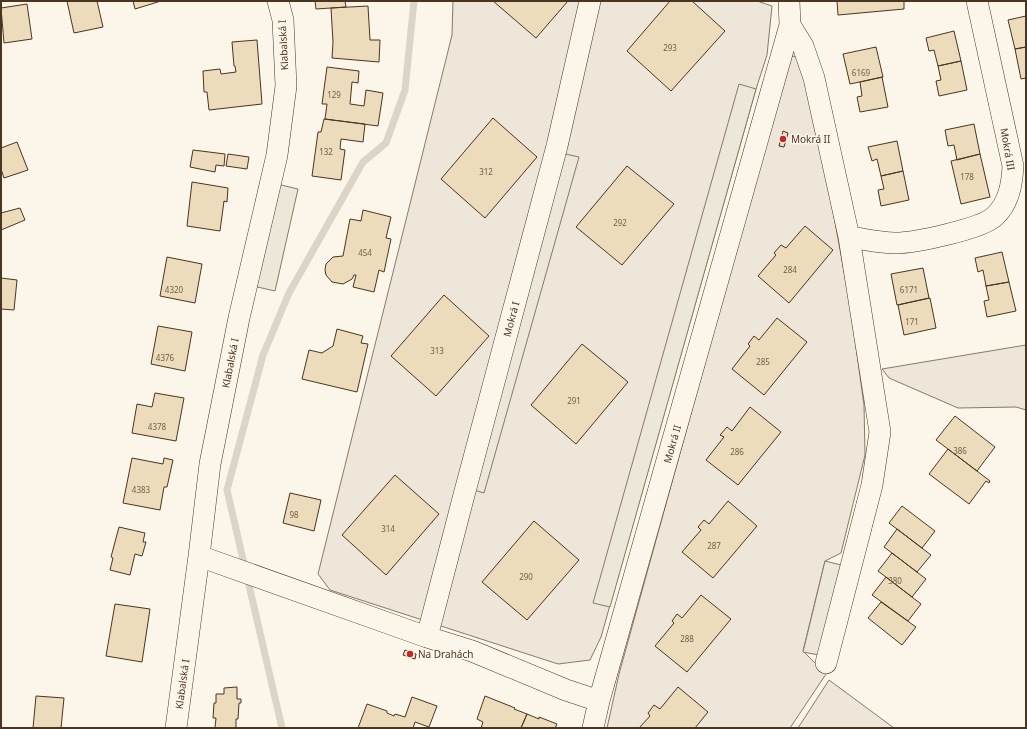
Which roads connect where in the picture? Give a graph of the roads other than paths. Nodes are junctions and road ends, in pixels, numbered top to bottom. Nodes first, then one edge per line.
1 (278, 1) edge
2 (590, 1) edge
3 (789, 1) edge
4 (977, 1) edge
5 (790, 25) junction
6 (849, 236) junction
7 (199, 556) junction
8 (427, 637) junction
9 (826, 663) dead end
10 (599, 701) junction
11 (176, 728) edge
12 (593, 728) edge

1 - 7 street, Klabalská I
2 - 8 street, Mokrá I
3 - 5 street, Mokrá II
4 - 6 street, Mokrá III
5 - 6 street, Mokrá II
5 - 10 street, Mokrá II
6 - 9 street, Mokrá II
7 - 8 street
7 - 11 street, Klabalská I
8 - 10 street
10 - 12 street

